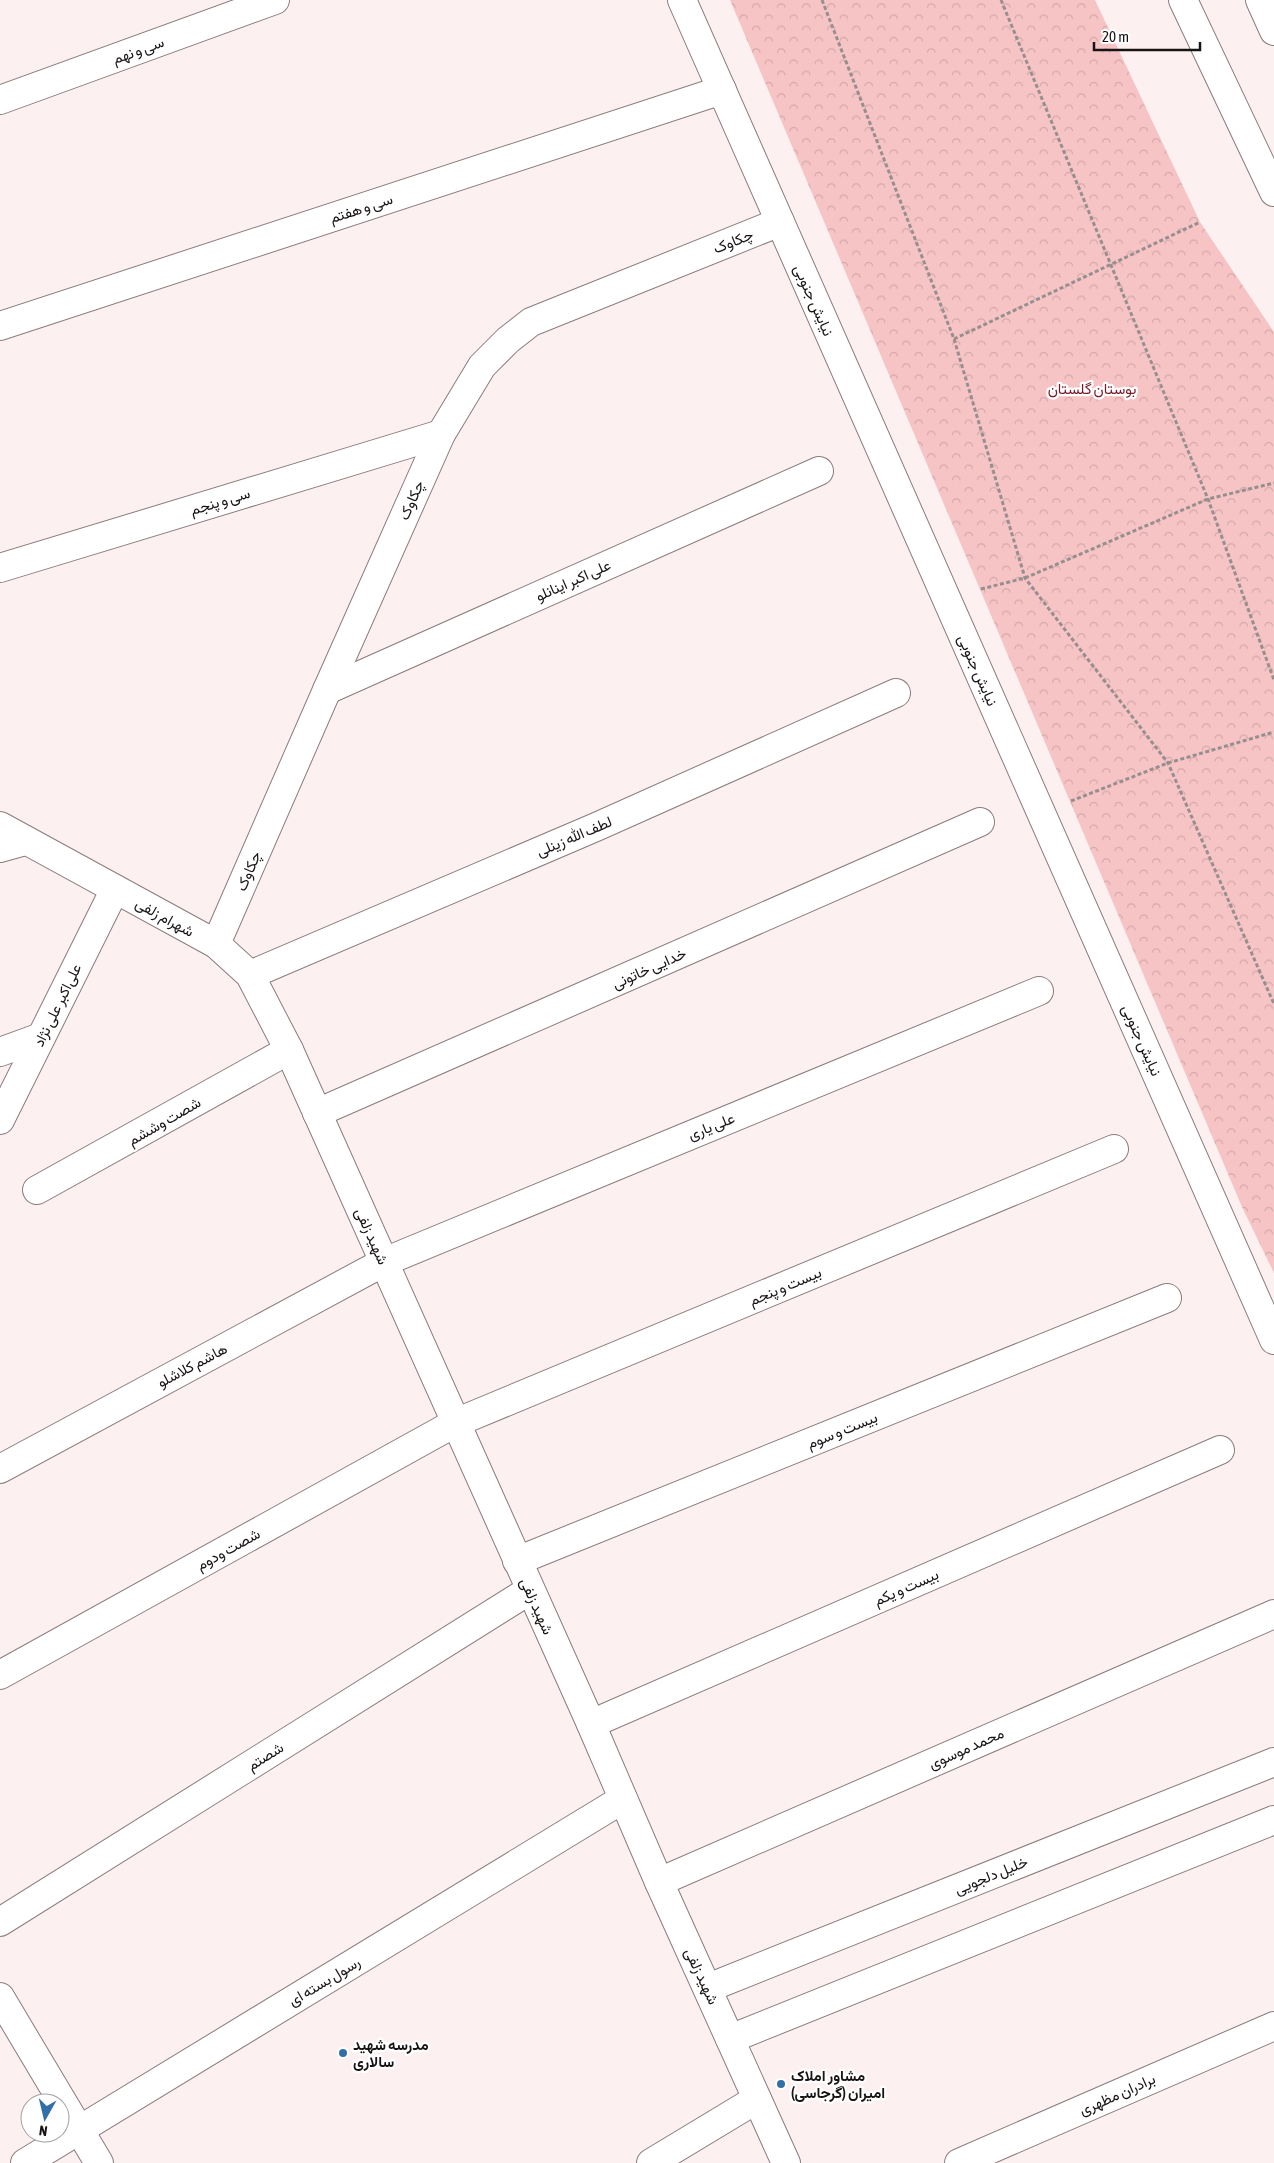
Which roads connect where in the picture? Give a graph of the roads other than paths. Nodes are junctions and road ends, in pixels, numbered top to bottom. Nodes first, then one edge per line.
1 (275, 0) edge
2 (682, 0) edge
3 (1183, 0) edge
4 (1260, 0) edge
5 (1274, 31) edge
6 (722, 90) junction
7 (0, 100) edge
8 (1274, 192) edge
9 (780, 222) junction
10 (0, 326) edge
11 (441, 434) junction
12 (819, 471) dead end
13 (0, 568) edge
14 (326, 690) junction
15 (896, 693) dead end
16 (980, 822) dead end
17 (0, 826) edge
18 (12, 844) edge
19 (115, 889) junction
20 (216, 944) junction
21 (250, 975) junction
22 (1039, 991) dead end
23 (42, 1037) junction
24 (289, 1050) junction
25 (0, 1052) edge
26 (317, 1114) junction
27 (0, 1120) edge
28 (1114, 1149) dead end
29 (37, 1190) dead end
30 (384, 1262) junction
31 (1167, 1298) dead end
32 (1274, 1340) edge
33 (455, 1423) junction
34 (1220, 1450) dead end
35 (0, 1469) edge
36 (517, 1561) junction
37 (530, 1590) junction
38 (1274, 1614) edge
39 (0, 1675) edge
40 (591, 1724) junction
41 (1274, 1762) edge
42 (623, 1799) junction
43 (1274, 1820) edge
44 (659, 1882) junction
45 (0, 1922) edge
46 (708, 1988) junction
47 (0, 1997) edge
48 (1274, 2026) edge
49 (730, 2039) junction
50 (757, 2099) junction
51 (79, 2130) junction
52 (25, 2163) edge
53 (99, 2163) edge
54 (651, 2163) edge
55 (786, 2163) edge
56 (959, 2163) edge

1 - 7 street, سی و نهم
2 - 6 street, نیایش جنوبی
3 - 8 street
4 - 5 street
6 - 9 street, نیایش جنوبی
6 - 10 street, سی و هفتم
9 - 11 street, چکاوک
9 - 32 street, نیایش جنوبی
11 - 13 street, سی و پنجم
11 - 14 street, چکاوک
12 - 14 street, علی اکبر اینانلو
14 - 20 street, چکاوک
15 - 21 street, لطف الله زینلی
16 - 26 street, خدایی خاتونی
17 - 18 street, شهرام زلفی
18 - 19 street, شهرام زلفی
19 - 20 street, شهرام زلفی
19 - 23 street, علی‌اکبر علی نژاد
20 - 21 street, شهرام زلفی
21 - 24 street, شهرام زلفی
22 - 30 street, علی یاری
23 - 25 street
23 - 27 street, علی‌اکبر علی نژاد
24 - 26 street, شهید زلفی
24 - 29 street, شصت وششم
26 - 30 street, شهید زلفی
28 - 33 street, بیست و پنجم
30 - 33 street, شهید زلفی
30 - 35 street, هاشم کلاشلو
31 - 36 street, بیست و سوم
33 - 36 street, شهید زلفی
33 - 39 street, شصت ودوم
34 - 40 street, بیست و یکم
36 - 37 street, شهید زلفی
37 - 40 street, شهید زلفی
37 - 45 street, شصتم
38 - 44 street, محمد موسوی
40 - 42 street, شهید زلفی
41 - 46 street, خلیل دلجویی
42 - 44 street, شهید زلفی
42 - 51 street, رسول بسته ای
43 - 49 street
44 - 46 street, شهید زلفی
46 - 49 street, شهید زلفی
47 - 51 street
48 - 56 street, برادران مظهری
49 - 50 street, شهید زلفی
50 - 54 street
50 - 55 street, شهید زلفی
51 - 52 street, رسول بسته ای
51 - 53 street

